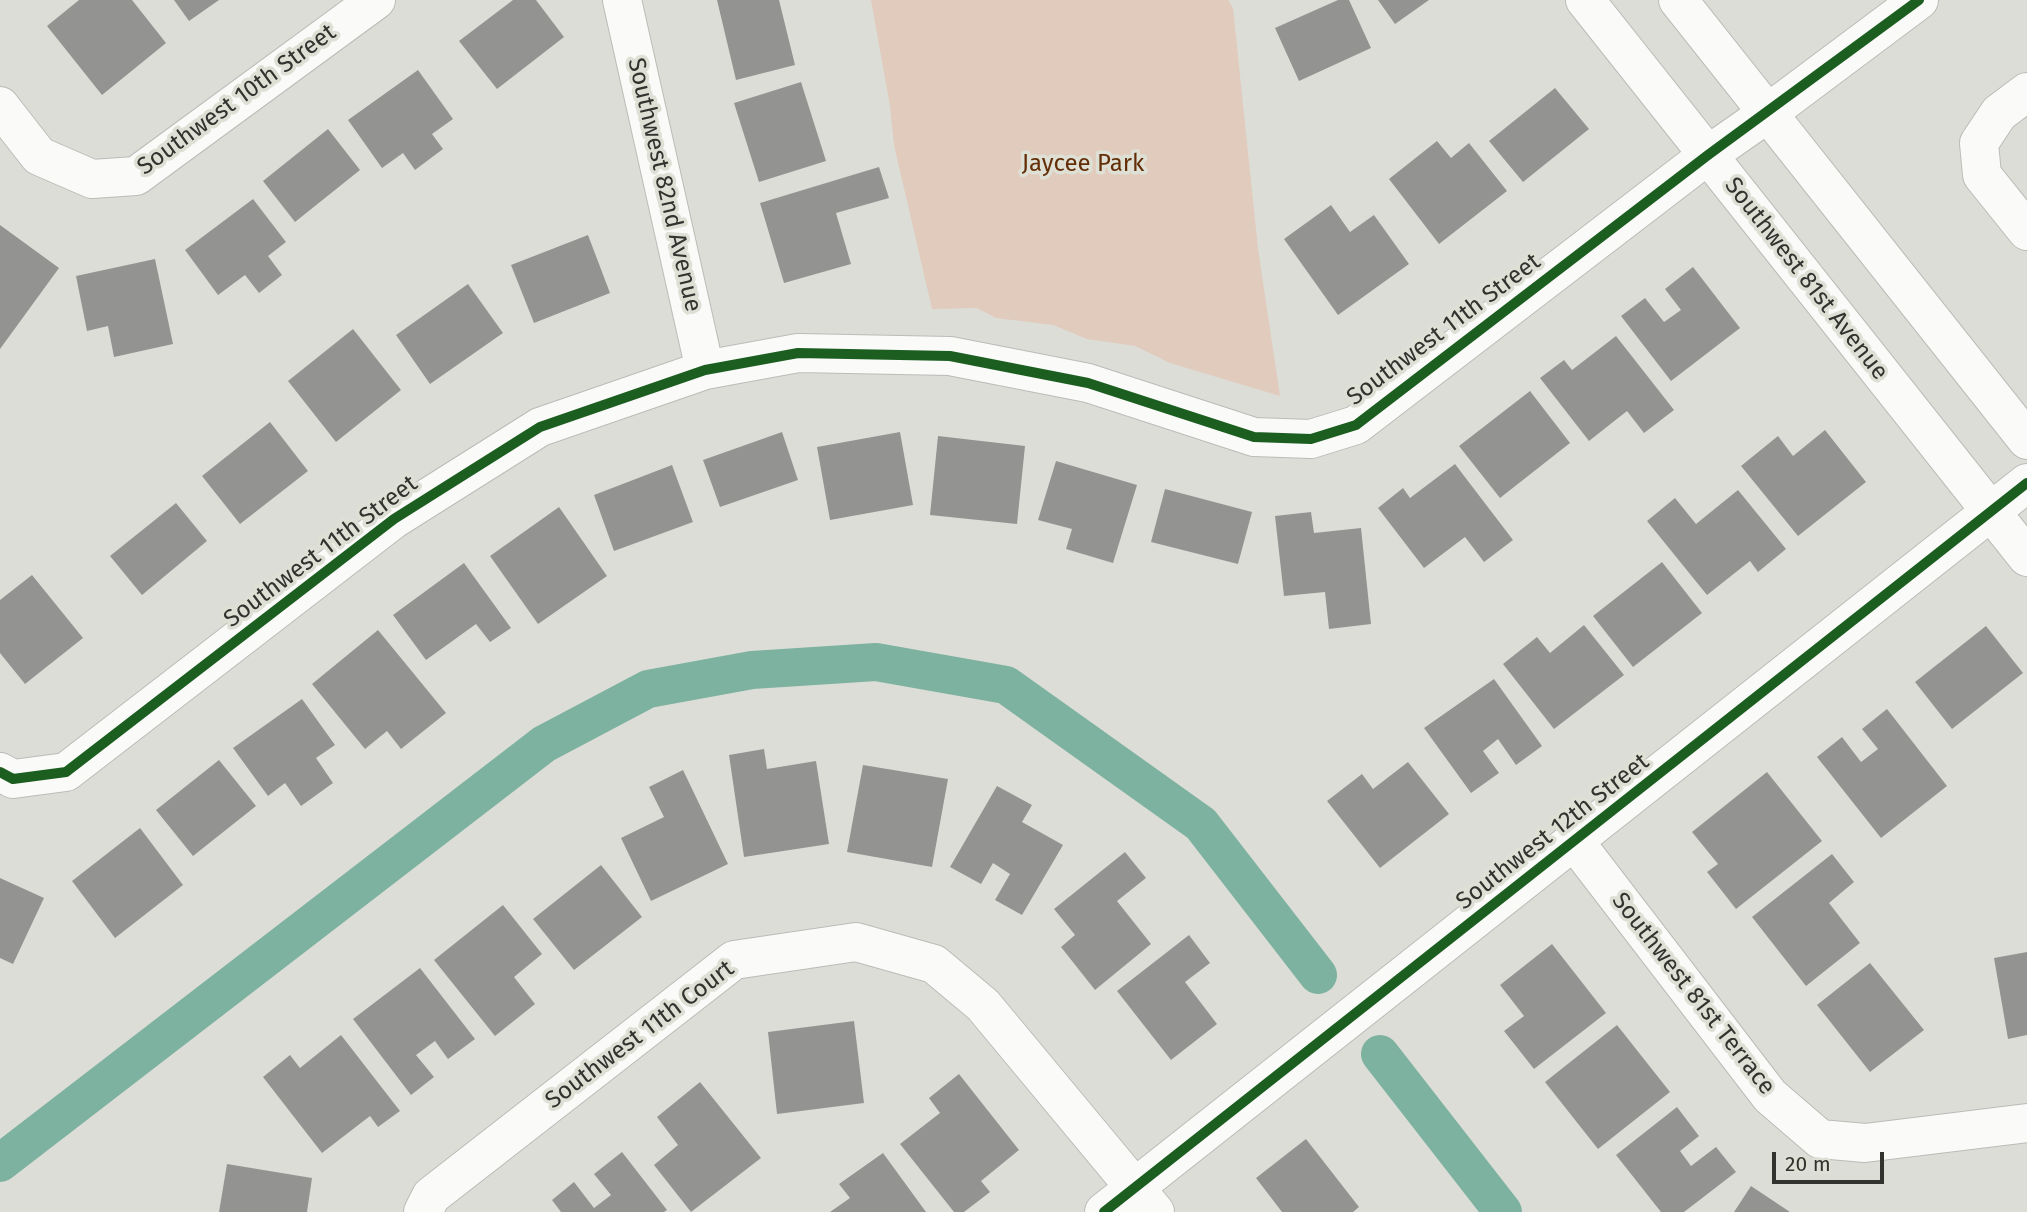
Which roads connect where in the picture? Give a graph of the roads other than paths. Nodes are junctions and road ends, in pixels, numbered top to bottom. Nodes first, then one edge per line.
1 (376, 0) edge
2 (622, 0) edge
3 (1585, 0) edge
4 (1678, 0) edge
5 (1919, 0) edge
6 (2027, 92) edge
7 (0, 106) edge
8 (1768, 113) junction
9 (1708, 155) junction
10 (2027, 231) edge
11 (705, 370) junction
12 (2027, 440) edge
13 (2027, 482) edge
14 (1991, 511) junction
15 (2027, 557) edge
16 (7, 775) edge
17 (1575, 842) junction
18 (2027, 1123) edge
19 (1145, 1200) edge
20 (424, 1212) edge
21 (1104, 1212) edge

1 - 7 street, Southwest 10th Street
2 - 11 street, Southwest 82nd Avenue
3 - 9 street, Southwest 81st Avenue
4 - 8 street
5 - 8 street, Southwest 11th Street
6 - 10 street
8 - 9 street, Southwest 11th Street
8 - 12 street
9 - 11 street, Southwest 11th Street
9 - 14 street, Southwest 81st Avenue
11 - 16 street, Southwest 11th Street
13 - 14 street, Southwest 12th Street
14 - 15 street, Southwest 81st Avenue
14 - 17 street, Southwest 12th Street
17 - 18 street, Southwest 81st Terrace
17 - 19 street, Southwest 12th Street
19 - 20 street, Southwest 11th Court
19 - 21 street, Southwest 12th Street

